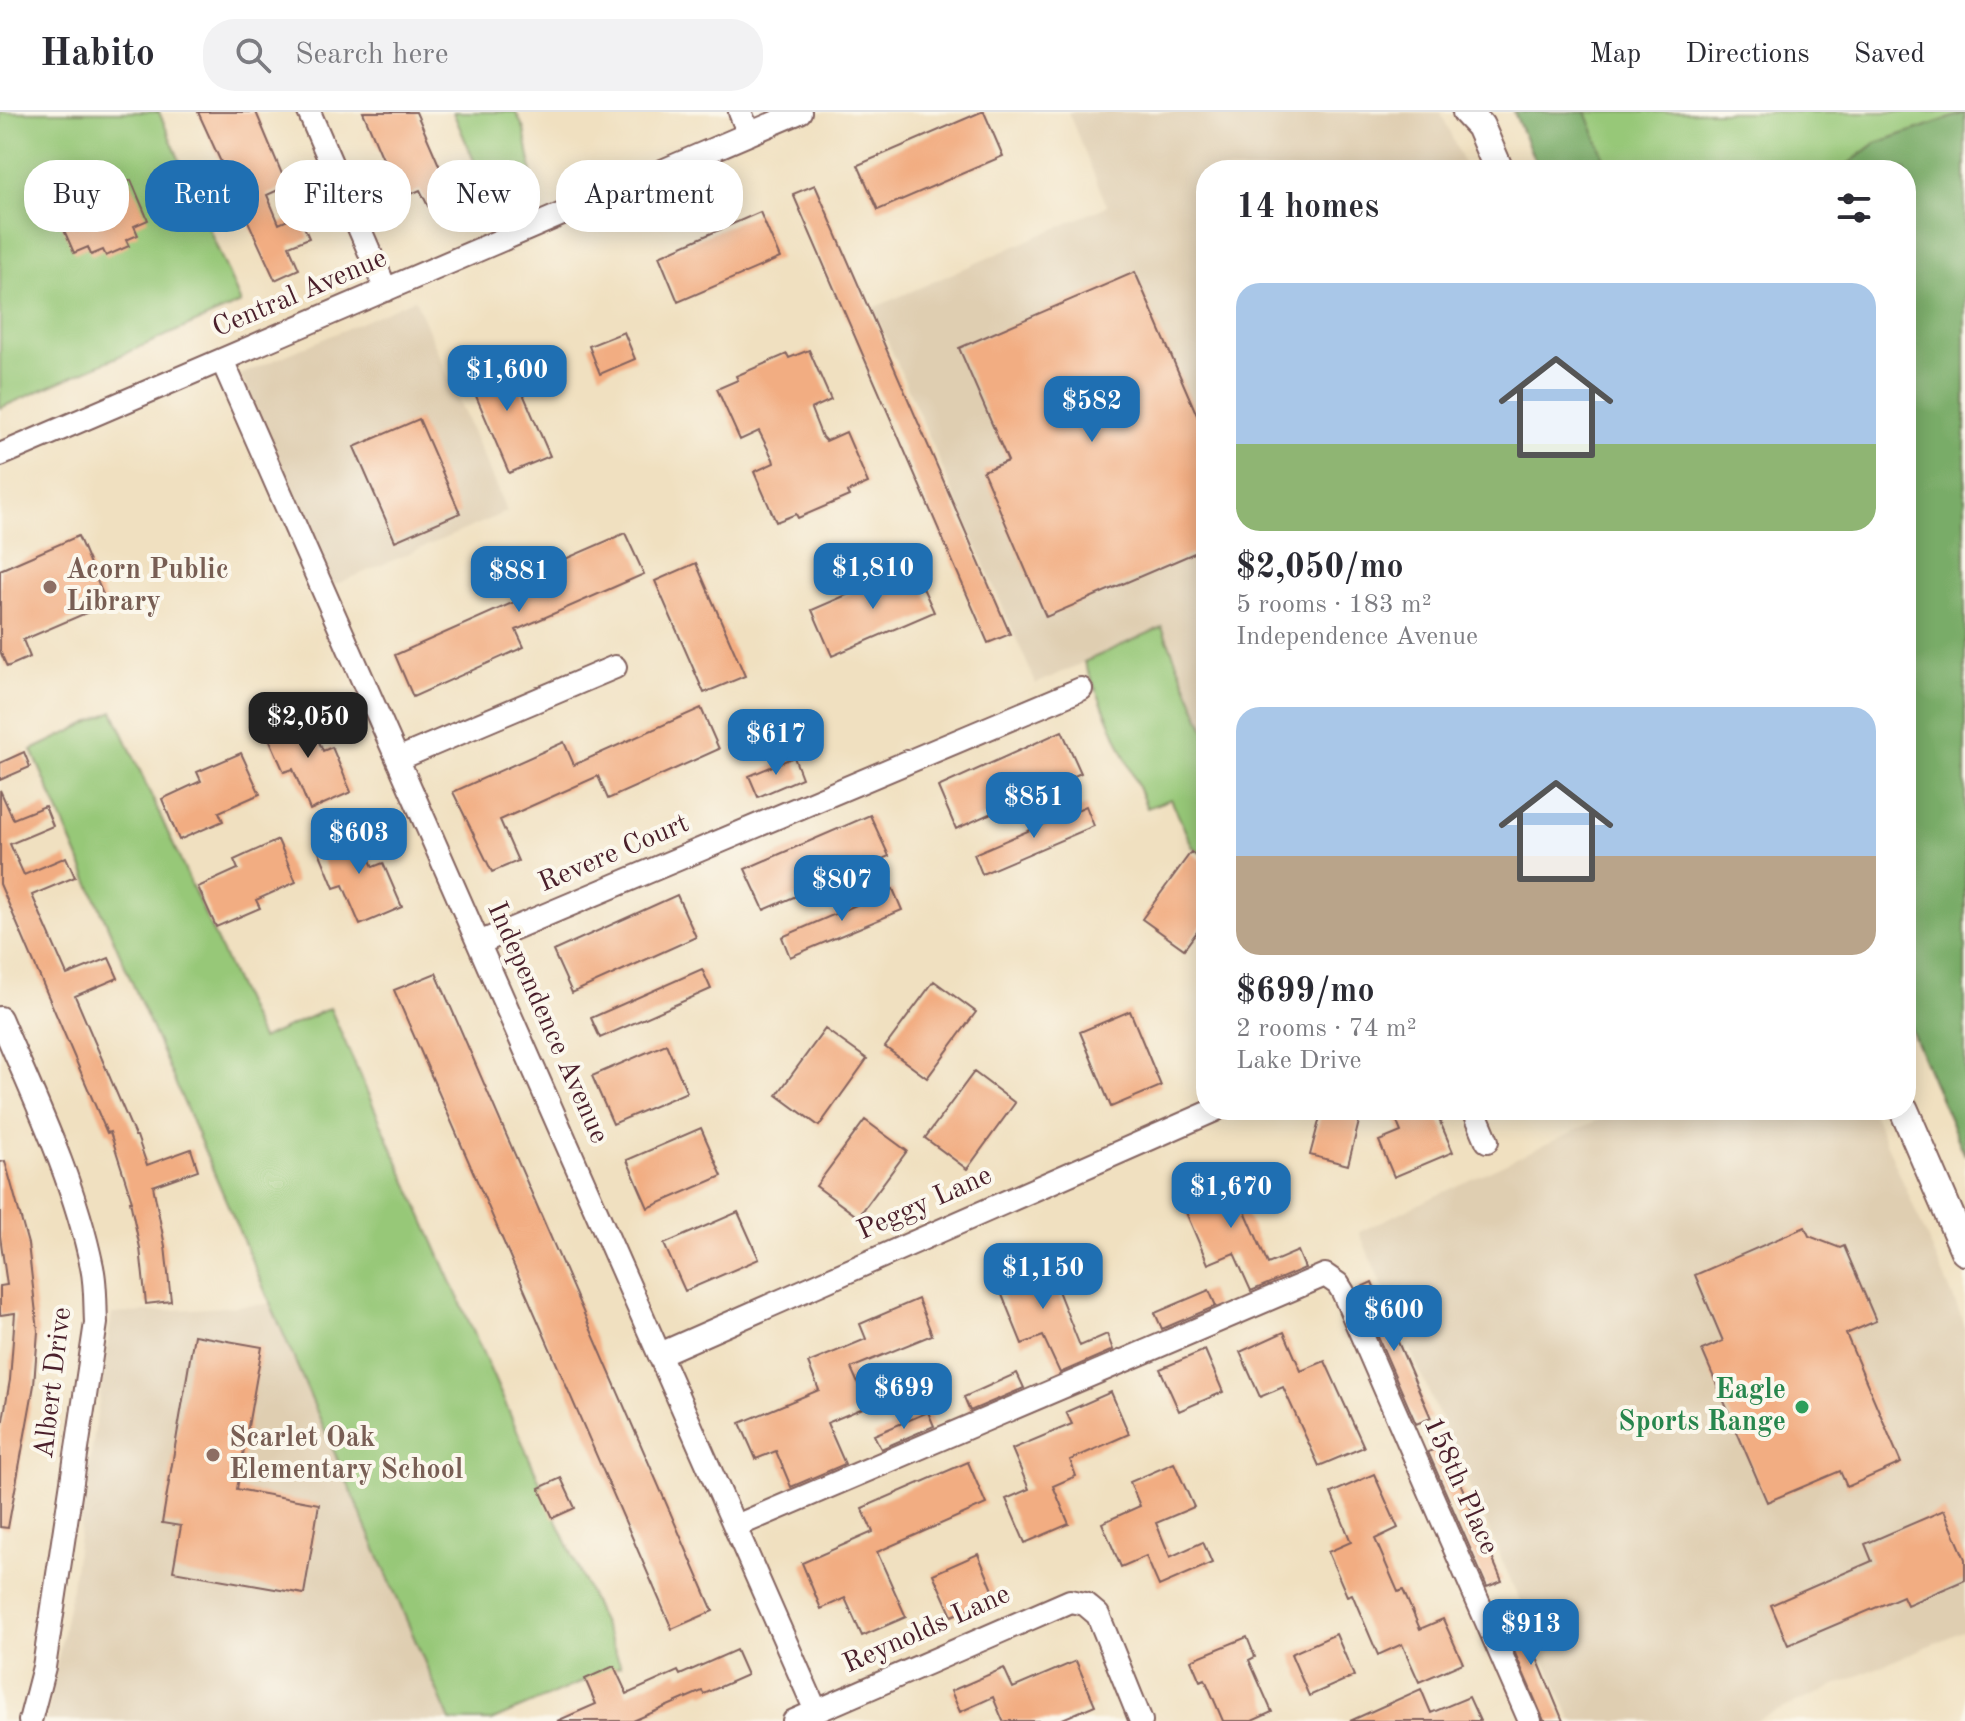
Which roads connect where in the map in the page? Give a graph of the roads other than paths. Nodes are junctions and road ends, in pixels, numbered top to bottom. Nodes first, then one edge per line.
1 (309, 112) edge
2 (740, 112) edge
3 (800, 112) edge
4 (1475, 117) edge
5 (749, 134) junction
6 (1494, 160) edge
7 (386, 290) junction
8 (222, 360) junction
9 (0, 455) edge
10 (615, 667) dead end
11 (1081, 689) dead end
12 (398, 759) junction
13 (479, 943) junction
14 (0, 1018) edge
15 (1196, 1118) edge
16 (1478, 1120) edge
17 (1908, 1120) edge
18 (1487, 1141) dead end
19 (1965, 1251) edge
20 (660, 1354) junction
21 (736, 1526) junction
22 (816, 1711) junction
23 (30, 1721) edge
24 (794, 1721) edge
25 (1141, 1721) edge
26 (1530, 1721) edge

1 - 7 street
2 - 5 street
3 - 5 street, Central Avenue
4 - 6 main road
5 - 7 street, Central Avenue
7 - 8 street, Central Avenue
8 - 9 street, Central Avenue
8 - 12 street, Independence Avenue
10 - 12 street
11 - 13 street, Revere Court
12 - 13 street, Independence Avenue
13 - 20 street, Independence Avenue
14 - 23 street, Albert Drive
15 - 20 street, Peggy Lane
16 - 18 street
17 - 19 main road
20 - 21 street, Independence Avenue
21 - 22 street, Independence Avenue
21 - 26 street, 158th Place
22 - 24 street, Reynolds Lane
22 - 25 street, Reynolds Lane

